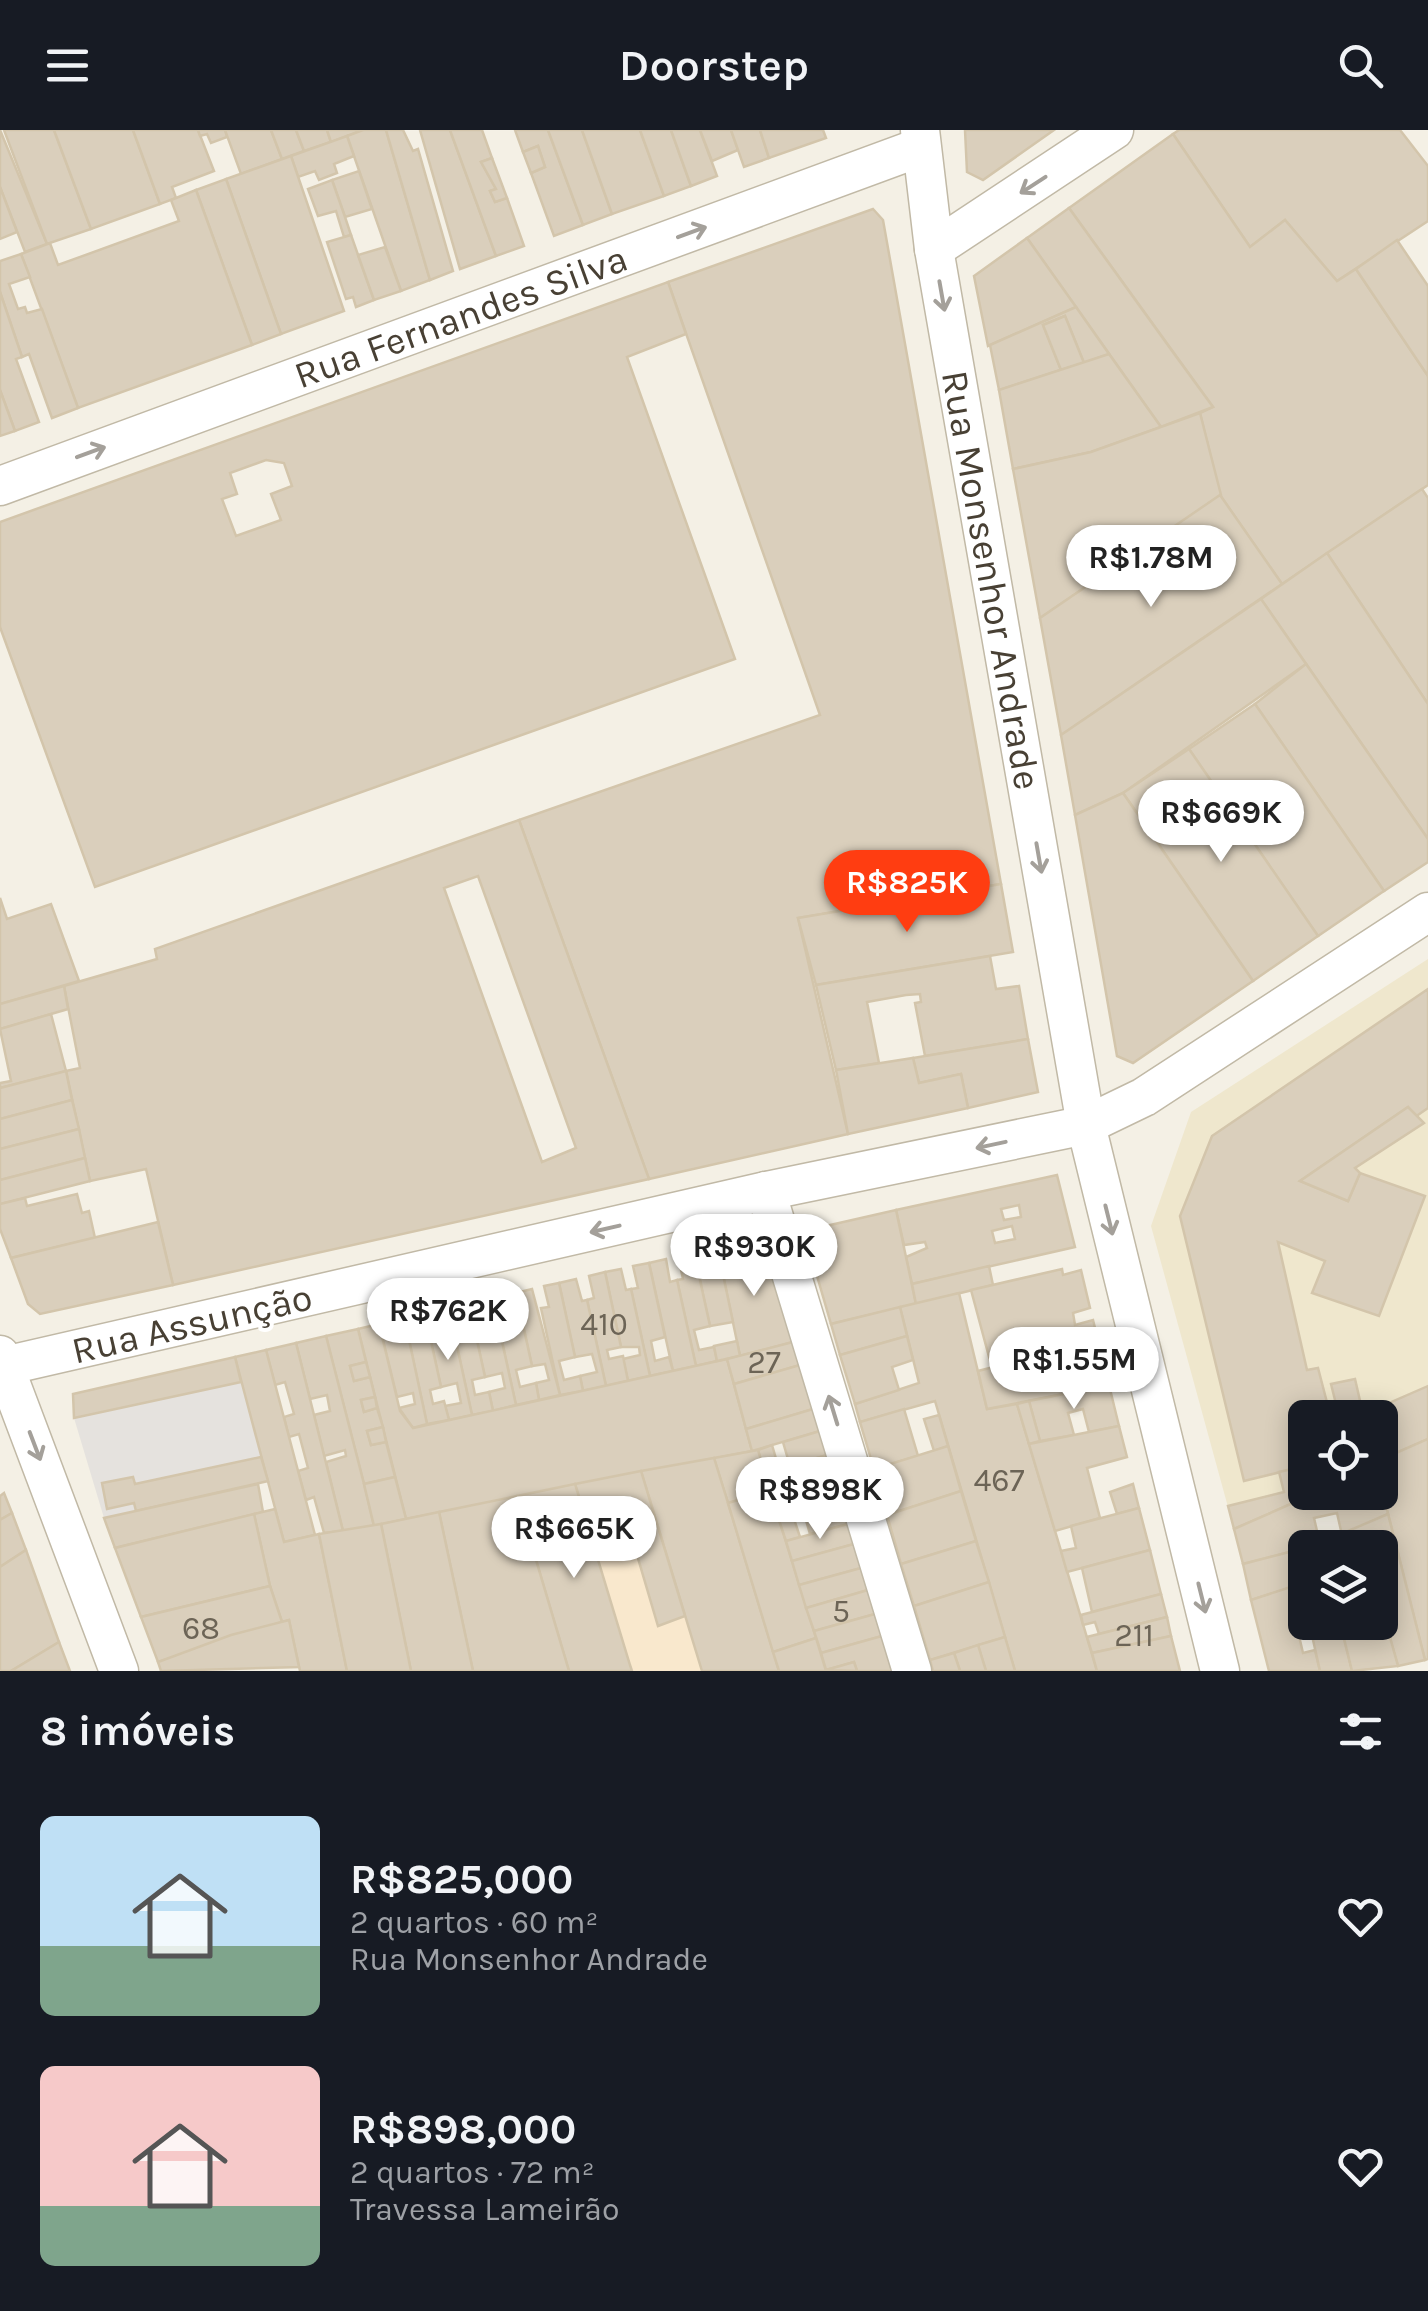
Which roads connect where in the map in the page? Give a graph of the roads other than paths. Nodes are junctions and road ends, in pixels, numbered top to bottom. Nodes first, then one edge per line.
1 (1114, 130) edge
2 (921, 139) edge
3 (934, 249) junction
4 (0, 486) edge
5 (1428, 912) edge
6 (1086, 1125) junction
7 (766, 1191) junction
8 (1, 1363) edge
9 (119, 1671) edge
10 (912, 1671) edge
11 (1220, 1671) edge

1 -> 3 street
2 - 3 street, Rua Monsenhor Andrade
4 -> 2 street, Rua Fernandes Silva
3 -> 6 street, Rua Monsenhor Andrade
5 - 6 street, Rua Assunção
6 -> 7 street, Rua Assunção
6 -> 11 street, Rua Monsenhor Andrade
7 -> 8 street, Rua Assunção
10 -> 7 street
8 -> 9 street

